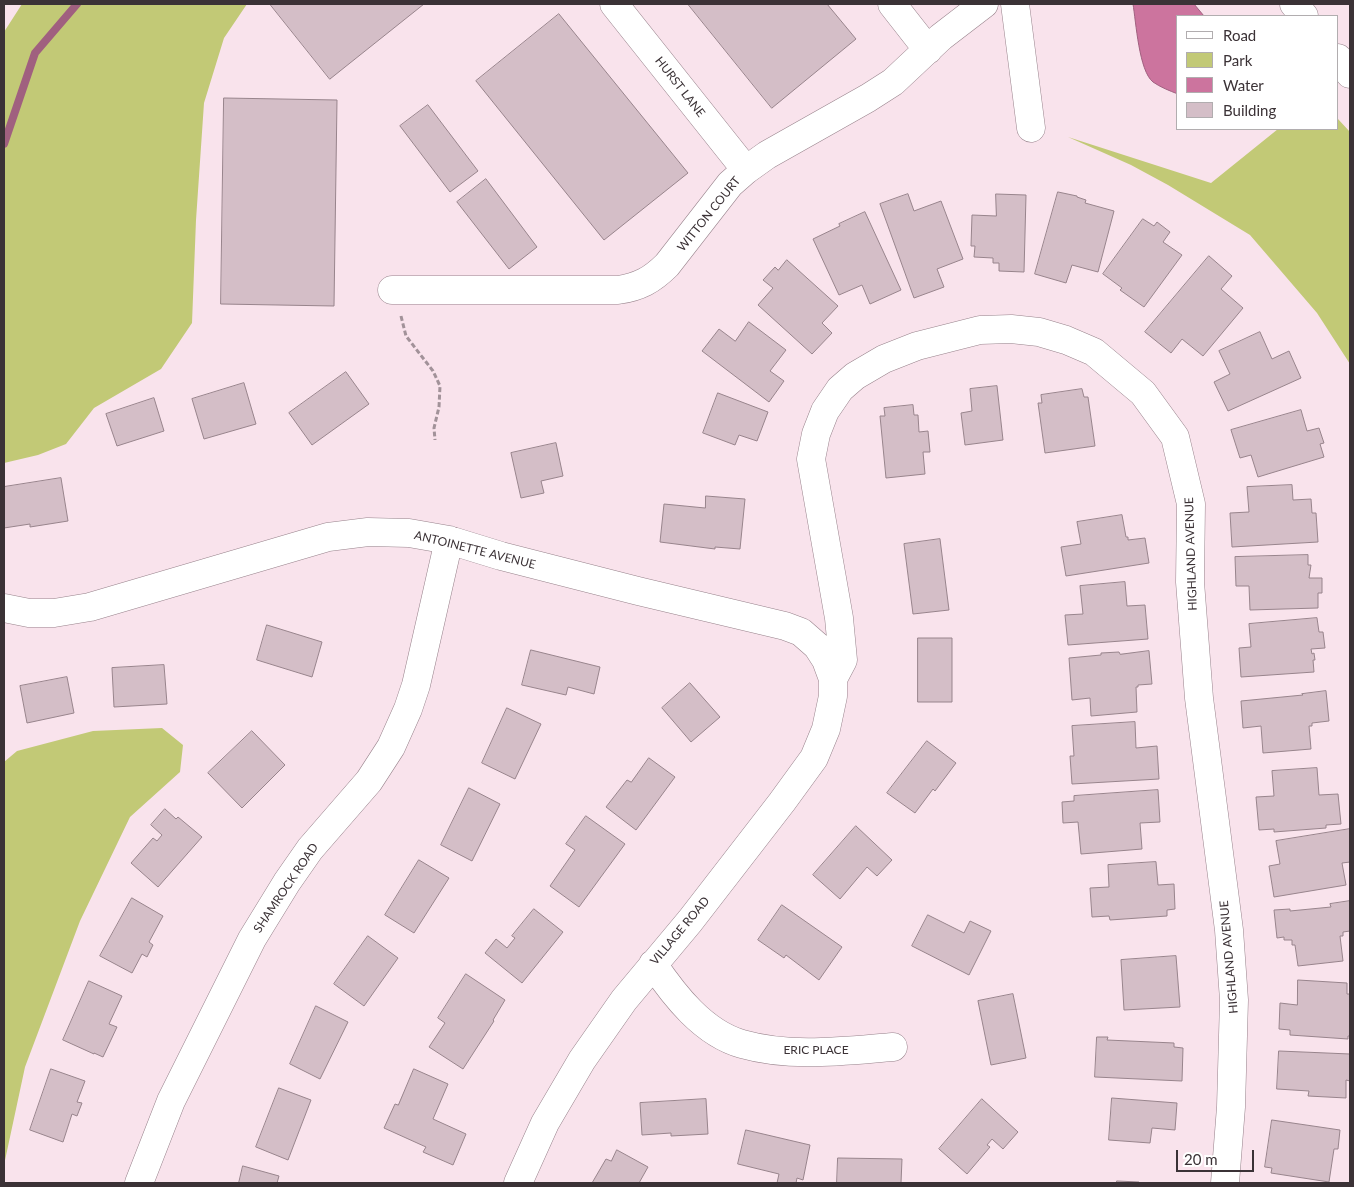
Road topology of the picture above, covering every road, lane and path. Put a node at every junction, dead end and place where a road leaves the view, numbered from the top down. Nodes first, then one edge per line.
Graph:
1 (614, 4) edge
2 (892, 4) edge
3 (984, 4) edge
4 (1015, 4) edge
5 (1294, 4) edge
6 (1303, 15) edge
7 (928, 50) junction
8 (1339, 59) edge
9 (1350, 74) edge
10 (1031, 128) dead end
11 (746, 170) junction
12 (392, 290) dead end
13 (401, 315) dead end
14 (435, 440) dead end
15 (448, 540) junction
16 (4, 608) edge
17 (833, 679) junction
18 (653, 964) junction
19 (893, 1047) dead end
20 (139, 1183) edge
21 (518, 1183) edge
22 (1224, 1183) edge

1 - 11 street, HURST LANE
2 - 7 street
3 - 7 street, WITTON COURT
4 - 10 street
5 - 6 street
7 - 11 street, WITTON COURT
8 - 9 street
11 - 12 street, WITTON COURT
13 - 14 path
15 - 16 street, ANTOINETTE AVENUE
15 - 17 street, ANTOINETTE AVENUE
15 - 20 street, SHAMROCK ROAD
17 - 18 street, VILLAGE ROAD
17 - 22 street, HIGHLAND AVENUE
18 - 19 street, ERIC PLACE
18 - 21 street, VILLAGE ROAD

